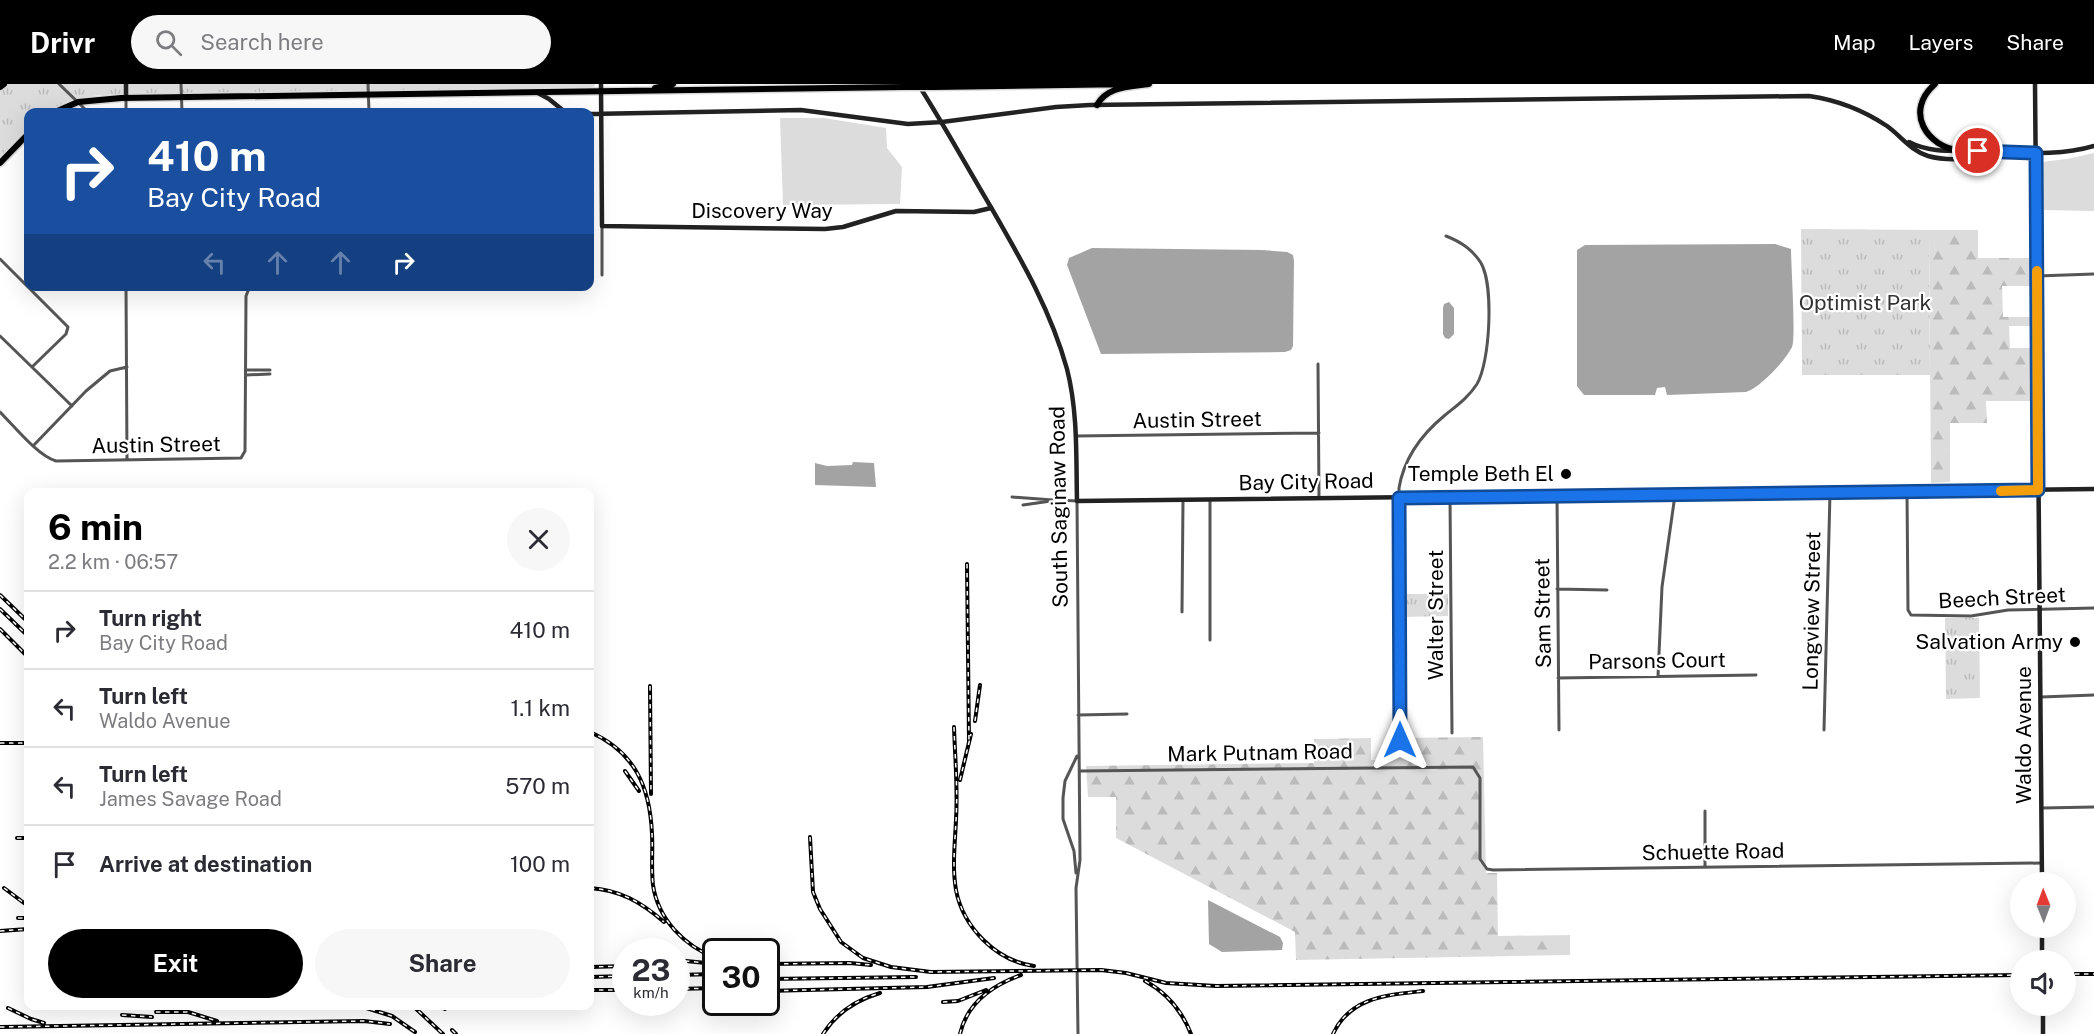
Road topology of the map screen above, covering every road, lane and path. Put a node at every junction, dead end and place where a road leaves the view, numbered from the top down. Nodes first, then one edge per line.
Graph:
1 (4, 84) edge
2 (59, 84) edge
3 (126, 84) edge
4 (181, 84) edge
5 (368, 84) edge
6 (673, 84) edge
7 (918, 84) edge
8 (1133, 84) edge
9 (1149, 84) edge
10 (1935, 84) edge
11 (2036, 84) edge
12 (0, 87) edge
13 (601, 88) edge
14 (533, 91) junction
15 (646, 91) junction
16 (368, 94) junction
17 (182, 97) junction
18 (126, 98) junction
19 (78, 102) junction
20 (1097, 105) junction
21 (64, 108) edge
22 (84, 108) edge
23 (126, 108) edge
24 (182, 108) edge
25 (369, 108) edge
26 (560, 108) edge
27 (594, 114) edge
28 (602, 114) junction
29 (942, 122) junction
30 (1899, 136) junction
31 (24, 138) edge
32 (2094, 146) edge
33 (1961, 151) junction
34 (2007, 153) junction
35 (2036, 153) junction
36 (0, 163) edge
37 (991, 208) junction
38 (602, 226) junction
39 (1446, 236) dead end
40 (0, 259) edge
41 (2094, 274) edge
42 (602, 275) dead end
43 (2037, 276) junction
44 (24, 283) edge
45 (32, 291) edge
46 (126, 291) edge
47 (248, 291) edge
48 (0, 336) edge
49 (1318, 364) dead end
50 (32, 367) junction
51 (127, 367) junction
52 (246, 370) junction
53 (270, 370) dead end
54 (246, 375) junction
55 (270, 375) dead end
56 (72, 406) junction
57 (0, 412) edge
58 (1318, 433) junction
59 (1076, 436) junction
60 (33, 446) junction
61 (127, 460) junction
62 (2094, 489) edge
63 (2038, 490) junction
64 (1907, 492) junction
65 (1830, 493) junction
66 (1675, 495) junction
67 (1557, 496) junction
68 (1012, 497) dead end
69 (1450, 497) junction
70 (1319, 498) junction
71 (1399, 498) junction
72 (1058, 500) junction
73 (1183, 500) junction
74 (1210, 500) junction
75 (1077, 501) junction
76 (1023, 505) dead end
77 (1557, 589) junction
78 (1607, 590) dead end
79 (2094, 608) edge
80 (2039, 609) junction
81 (1182, 612) dead end
82 (1210, 639) dead end
83 (1756, 675) dead end
84 (1658, 676) junction
85 (1558, 678) junction
86 (2094, 695) edge
87 (2041, 697) junction
88 (1127, 714) dead end
89 (1078, 716) junction
90 (1559, 730) dead end
91 (1824, 730) dead end
92 (1452, 733) dead end
93 (1403, 748) dead end
94 (1078, 752) junction
95 (1476, 770) joint
96 (1080, 771) junction
97 (2094, 807) edge
98 (2041, 808) junction
99 (1705, 811) dead end
100 (2042, 863) junction
101 (1705, 867) junction
102 (2042, 872) edge
103 (1077, 878) junction
104 (2043, 1016) edge
105 (1078, 1034) edge
106 (2043, 1034) edge

1 - 12 highway
2 - 19 street
3 - 18 street
4 - 17 street
5 - 16 street
6 - 15 highway
7 - 29 street, South Saginaw Road
8 - 15 highway, bridge
9 - 20 highway
10 - 33 highway
11 - 35 street, Waldo Avenue
13 - 14 highway
13 - 15 highway
13 - 28 street
14 - 16 highway
14 - 26 street
16 - 17 highway
16 - 25 street
17 - 18 highway
17 - 24 street
18 - 19 highway
18 - 23 street
19 - 21 highway
19 - 22 street
20 - 29 street
20 - 30 street
27 - 28 street
28 - 29 street
28 - 38 street
29 - 37 street, South Saginaw Road
30 - 33 street
30 - 34 street
31 - 36 highway
32 - 35 street
33 - 34 street
34 - 35 street
35 - 43 street, Waldo Avenue
37 - 38 street, Discovery Way
37 - 59 street, South Saginaw Road
38 - 42 street
39 - 71 street
40 - 44 street
41 - 43 street
43 - 63 street, Waldo Avenue
45 - 50 street
46 - 51 street
47 - 52 street
48 - 50 street
49 - 58 street
50 - 56 street
51 - 56 street
51 - 61 street
52 - 53 street
52 - 54 street
54 - 55 street
54 - 61 street, Austin Street
56 - 60 street
57 - 60 street, Austin Street
58 - 59 street, Austin Street
58 - 70 street
59 - 75 street, South Saginaw Road
60 - 61 street, Austin Street
62 - 63 street, Bay City Road
63 - 64 street, Bay City Road
63 - 80 street, Waldo Avenue
64 - 65 street, Bay City Road
64 - 80 street, Beech Street
65 - 66 street, Bay City Road
65 - 91 street, Longview Street
66 - 67 street, Bay City Road
66 - 84 street
67 - 69 street, Bay City Road
67 - 77 street, Sam Street
68 - 72 street
69 - 71 street, Bay City Road
69 - 92 street, Walter Street
70 - 71 street, Bay City Road
70 - 74 street, Bay City Road
71 - 93 street
72 - 75 street, Bay City Road
72 - 76 street, Bay City Road
73 - 74 street, Bay City Road
73 - 75 street, Bay City Road
73 - 81 street
74 - 82 street
75 - 89 street, South Saginaw Road
77 - 78 street
77 - 85 street, Sam Street
79 - 80 street, Beech Street
80 - 87 street, Waldo Avenue
83 - 84 street, Parsons Court
84 - 85 street, Parsons Court
85 - 90 street, Sam Street
86 - 87 street
87 - 98 street, Waldo Avenue
88 - 89 street
89 - 94 street, South Saginaw Road
94 - 96 street, South Saginaw Road
94 - 103 street, South Saginaw Road
95 - 96 street, Mark Putnam Road
95 - 101 street, Schuette Road
96 - 103 street, South Saginaw Road
97 - 98 street
98 - 100 street, Waldo Avenue
99 - 101 street
100 - 101 street, Schuette Road
100 - 102 street, Waldo Avenue
103 - 105 street, South Saginaw Road
104 - 106 street

